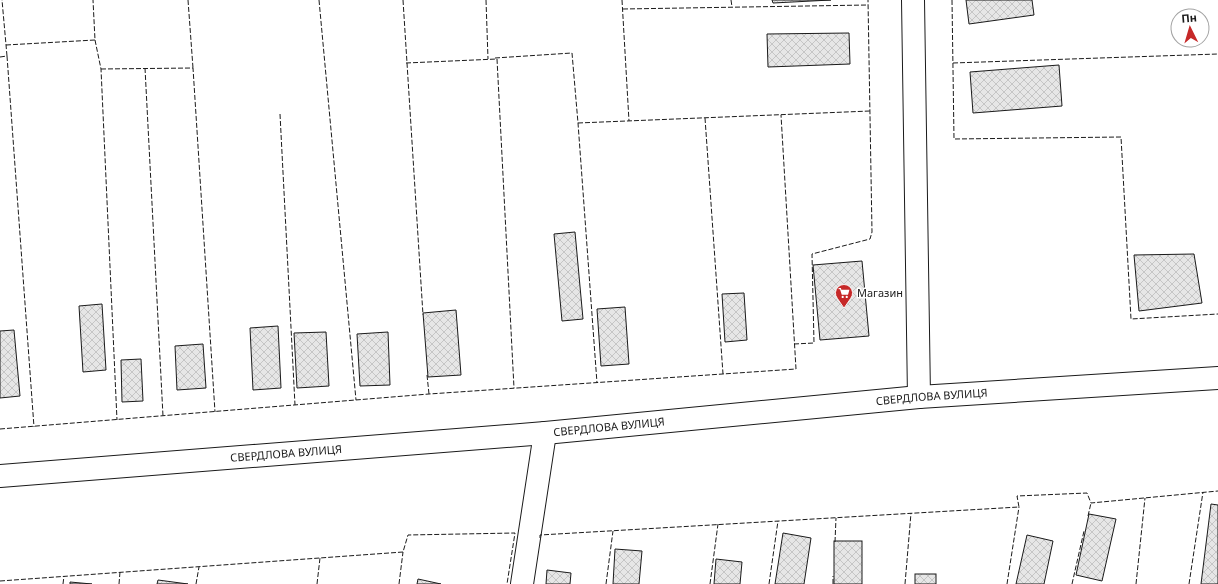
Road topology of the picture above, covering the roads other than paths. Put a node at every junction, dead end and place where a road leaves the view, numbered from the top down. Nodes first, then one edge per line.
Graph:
1 (913, 0) edge
2 (1218, 378) edge
3 (919, 397) junction
4 (545, 433) junction
5 (0, 476) edge
6 (522, 584) edge

1 - 3 street
2 - 3 street, СВЕРДЛОВА ВУЛИЦЯ
3 - 4 street, СВЕРДЛОВА ВУЛИЦЯ
4 - 5 street, СВЕРДЛОВА ВУЛИЦЯ
4 - 6 street

